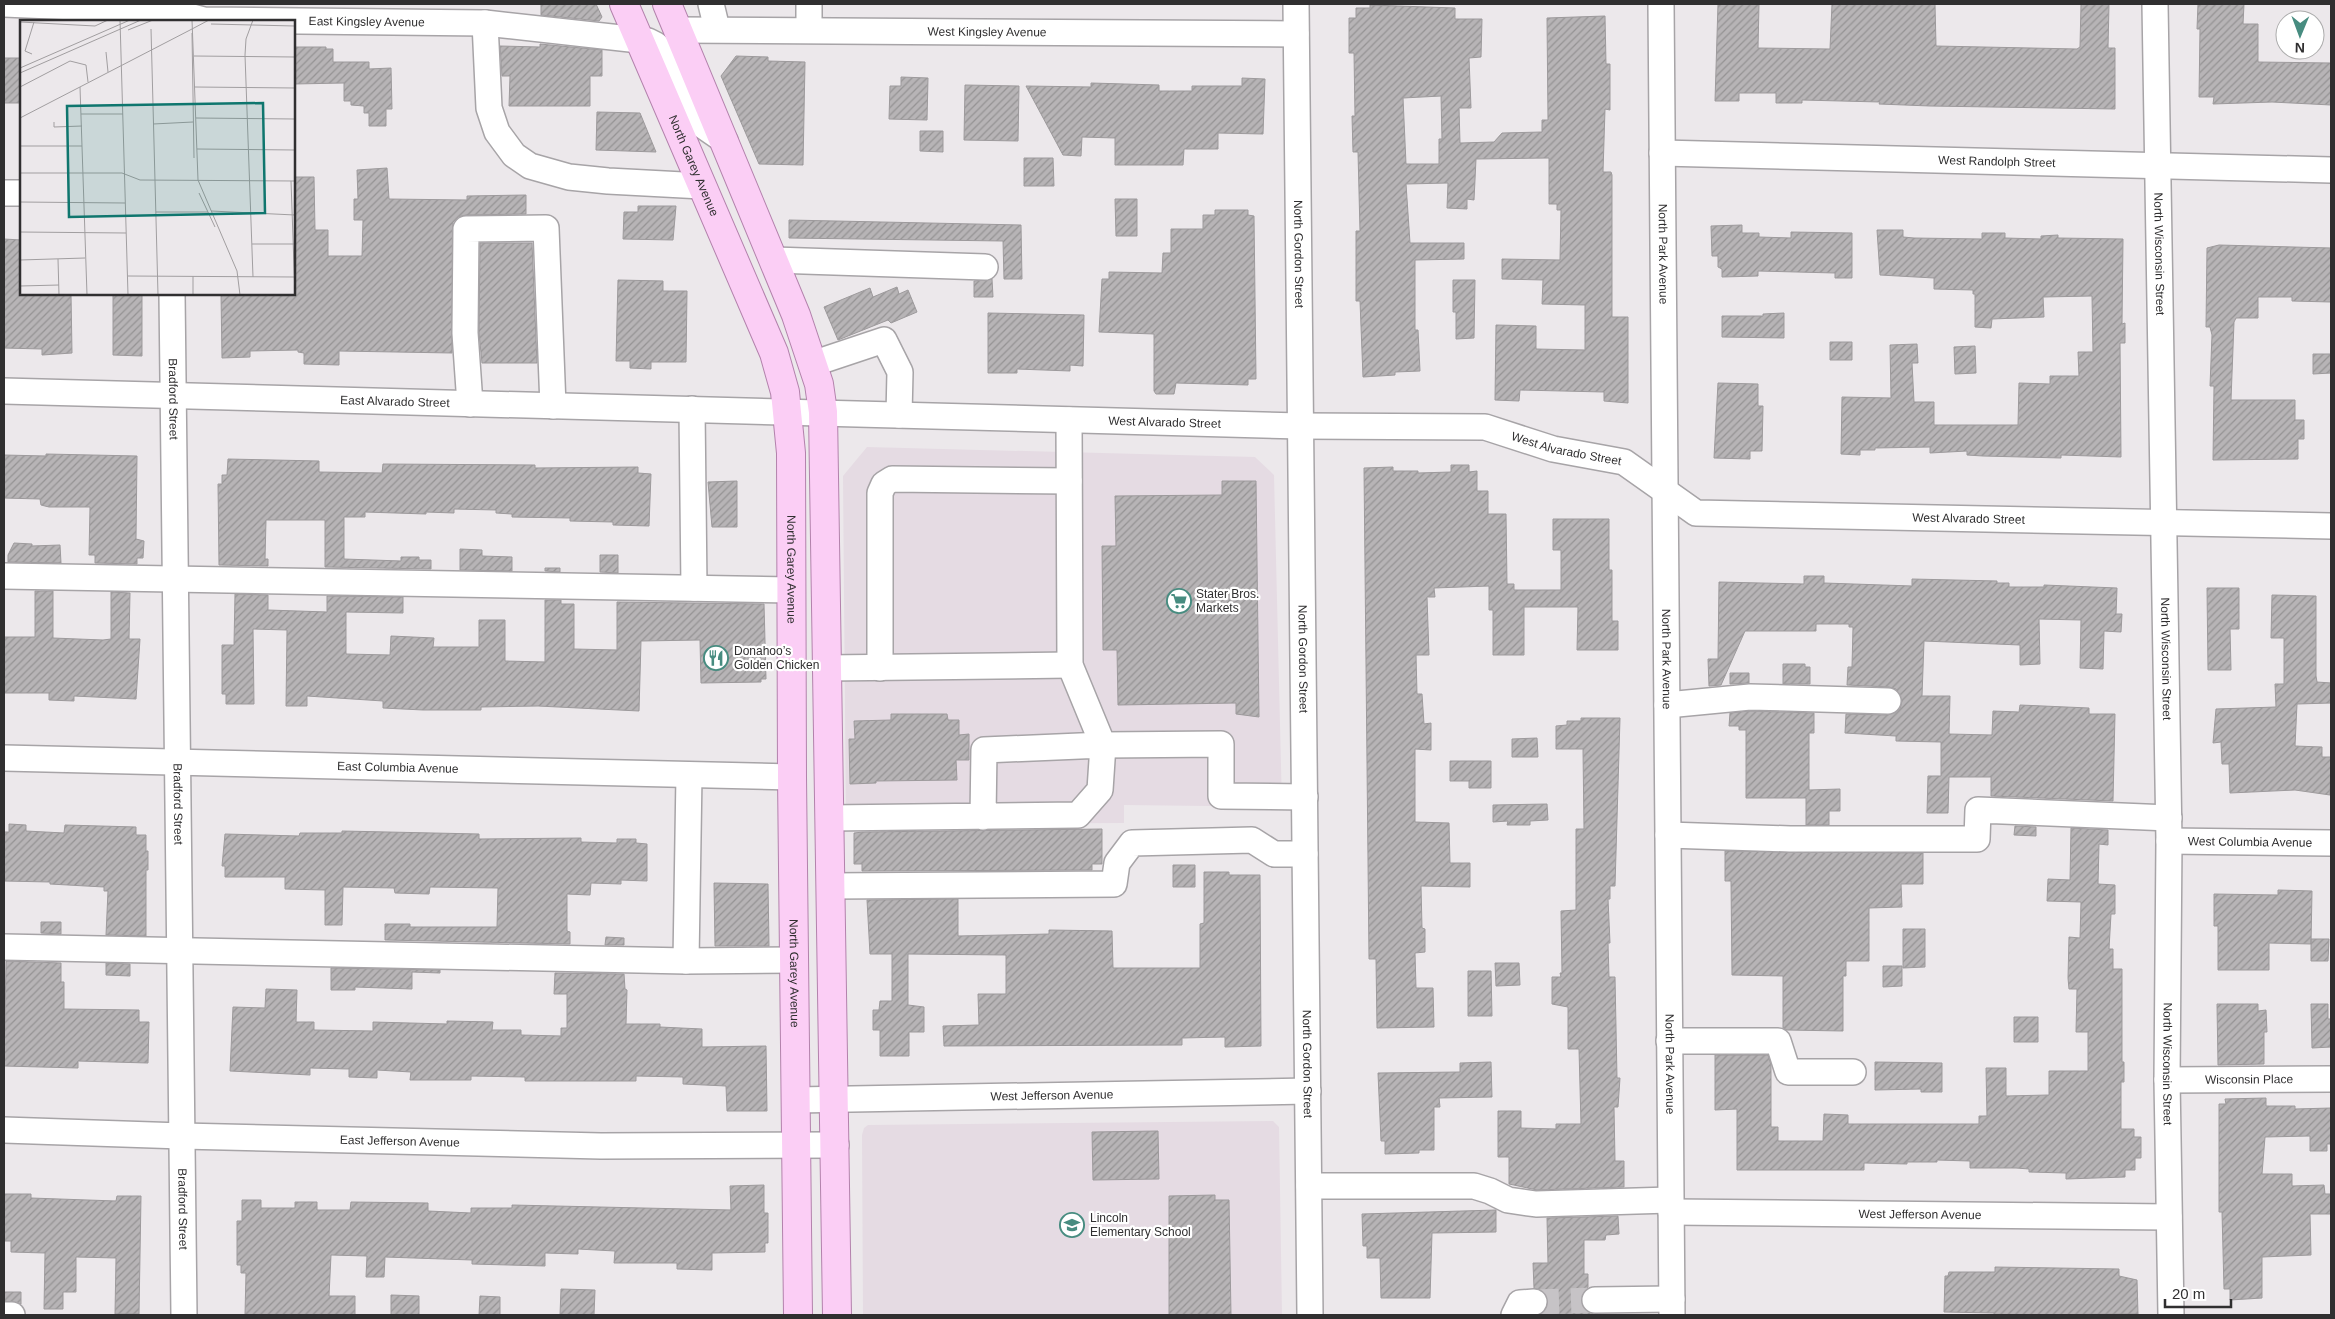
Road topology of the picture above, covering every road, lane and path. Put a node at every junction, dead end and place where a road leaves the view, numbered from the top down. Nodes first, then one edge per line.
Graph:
1 (4, 4) edge
2 (624, 4) edge
3 (667, 4) edge
4 (711, 4) edge
5 (809, 4) edge
6 (1296, 4) edge
7 (1660, 4) edge
8 (2155, 4) edge
9 (170, 12) edge
10 (204, 20) edge
11 (295, 21) edge
12 (485, 23) junction
13 (717, 29) junction
14 (678, 30) junction
15 (809, 30) junction
16 (1296, 34) junction
17 (639, 40) junction
18 (725, 141) junction
19 (1662, 153) junction
20 (2159, 168) junction
21 (2331, 170) edge
22 (702, 186) junction
23 (4, 193) edge
24 (20, 194) edge
25 (774, 260) junction
26 (985, 267) dead end
27 (172, 295) edge
28 (812, 364) junction
29 (4, 391) edge
30 (174, 396) junction
31 (470, 404) junction
32 (553, 406) junction
33 (692, 410) junction
34 (788, 411) junction
35 (823, 412) junction
36 (898, 415) junction
37 (1069, 420) junction
38 (1302, 426) junction
39 (1069, 481) junction
40 (1665, 491) junction
41 (2163, 524) junction
42 (2331, 526) edge
43 (4, 576) edge
44 (176, 580) junction
45 (694, 588) junction
46 (790, 590) junction
47 (1070, 665) junction
48 (827, 668) junction
49 (880, 668) junction
50 (1888, 701) dead end
51 (1667, 705) junction
52 (1103, 746) junction
53 (4, 758) edge
54 (178, 762) junction
55 (689, 775) junction
56 (792, 777) junction
57 (1305, 798) junction
58 (983, 817) junction
59 (829, 818) junction
60 (2169, 829) junction
61 (1668, 835) junction
62 (2331, 843) edge
63 (1305, 854) junction
64 (830, 886) junction
65 (4, 947) edge
66 (180, 952) junction
67 (794, 960) junction
68 (686, 961) junction
69 (1669, 1042) junction
70 (1853, 1072) dead end
71 (2331, 1079) edge
72 (2167, 1080) junction
73 (1308, 1090) junction
74 (796, 1100) junction
75 (835, 1100) junction
76 (4, 1130) edge
77 (182, 1136) junction
78 (796, 1145) junction
79 (836, 1145) junction
80 (1309, 1186) junction
81 (1670, 1206) junction
82 (2168, 1217) junction
83 (1595, 1300) tunnel mouth
84 (1534, 1302) tunnel mouth
85 (1672, 1307) edge
86 (4, 1315) edge
87 (12, 1315) edge
88 (184, 1315) edge
89 (798, 1315) edge
90 (837, 1315) edge
91 (1310, 1315) edge
92 (1514, 1315) edge
93 (2171, 1315) edge

1 - 9 street, East Kingsley Avenue
2 - 17 main road, North Garey Avenue
3 - 14 main road
4 - 13 street
5 - 15 street
6 - 16 street, North Gordon Street
7 - 19 street, North Park Avenue
8 - 20 street, North Wisconsin Street
9 - 10 street, East Kingsley Avenue
11 - 12 street, East Kingsley Avenue
12 - 17 street, East Kingsley Avenue
12 - 22 street
13 - 14 street, West Kingsley Avenue
13 - 15 street, West Kingsley Avenue
14 - 18 main road
15 - 16 street, West Kingsley Avenue
16 - 38 street, North Gordon Street
17 - 18 street, East Kingsley Avenue
17 - 22 main road, North Garey Avenue
18 - 25 main road
19 - 20 street, West Randolph Street
19 - 40 street, North Park Avenue
20 - 21 street, West Randolph Street
20 - 41 street, North Wisconsin Street
22 - 34 main road, North Garey Avenue
23 - 24 street
25 - 26 street
25 - 28 main road
27 - 30 street, Bradford Street
28 - 35 main road
28 - 36 street
29 - 30 street, East Alvarado Street
30 - 31 street, East Alvarado Street
30 - 44 street, Bradford Street
31 - 32 street, East Alvarado Street
31 - 32 street
32 - 33 street, East Alvarado Street
33 - 34 street, East Alvarado Street
33 - 45 street
34 - 35 street, West Alvarado Street
34 - 46 main road, North Garey Avenue
35 - 36 street, West Alvarado Street
35 - 48 main road
36 - 37 street, West Alvarado Street
37 - 38 street, West Alvarado Street
37 - 39 street
38 - 40 street, West Alvarado Street
38 - 57 street, North Gordon Street
39 - 47 street
39 - 49 street
40 - 41 street, West Alvarado Street
40 - 51 street, North Park Avenue
41 - 42 street, West Alvarado Street
41 - 60 street, North Wisconsin Street
43 - 44 street
44 - 45 street
44 - 54 street, Bradford Street
45 - 46 street
46 - 56 main road, North Garey Avenue
47 - 49 street
47 - 52 street
48 - 49 street
48 - 59 main road
50 - 51 street
51 - 61 street, North Park Avenue
52 - 57 street
52 - 58 street
52 - 58 street
53 - 54 street, East Columbia Avenue
54 - 55 street, East Columbia Avenue
54 - 66 street, Bradford Street
55 - 56 street, East Columbia Avenue
55 - 68 street
56 - 67 main road, North Garey Avenue
57 - 63 street, North Gordon Street
58 - 59 street
59 - 64 main road
60 - 61 street, West Columbia Avenue
60 - 62 street, West Columbia Avenue
60 - 72 street, North Wisconsin Street
61 - 69 street, North Park Avenue
63 - 64 street
63 - 73 street, North Gordon Street
64 - 75 main road
65 - 66 street
66 - 68 street
66 - 77 street, Bradford Street
67 - 68 street
67 - 74 main road, North Garey Avenue
69 - 70 street
69 - 81 street, North Park Avenue
71 - 72 street, Wisconsin Place
72 - 82 street, North Wisconsin Street
73 - 75 street, West Jefferson Avenue
73 - 80 street, North Gordon Street
74 - 75 street, West Jefferson Avenue
74 - 78 main road, North Garey Avenue
75 - 79 main road
76 - 77 street, East Jefferson Avenue
77 - 78 street, East Jefferson Avenue
77 - 88 street, Bradford Street
78 - 79 street, East Jefferson Avenue
78 - 89 main road, North Garey Avenue
79 - 90 main road
80 - 81 street, West Jefferson Avenue
80 - 91 street, North Gordon Street
81 - 82 street, West Jefferson Avenue
81 - 85 street, North Park Avenue
82 - 93 street, North Wisconsin Street
83 - 85 street
84 - 92 street
86 - 87 street

